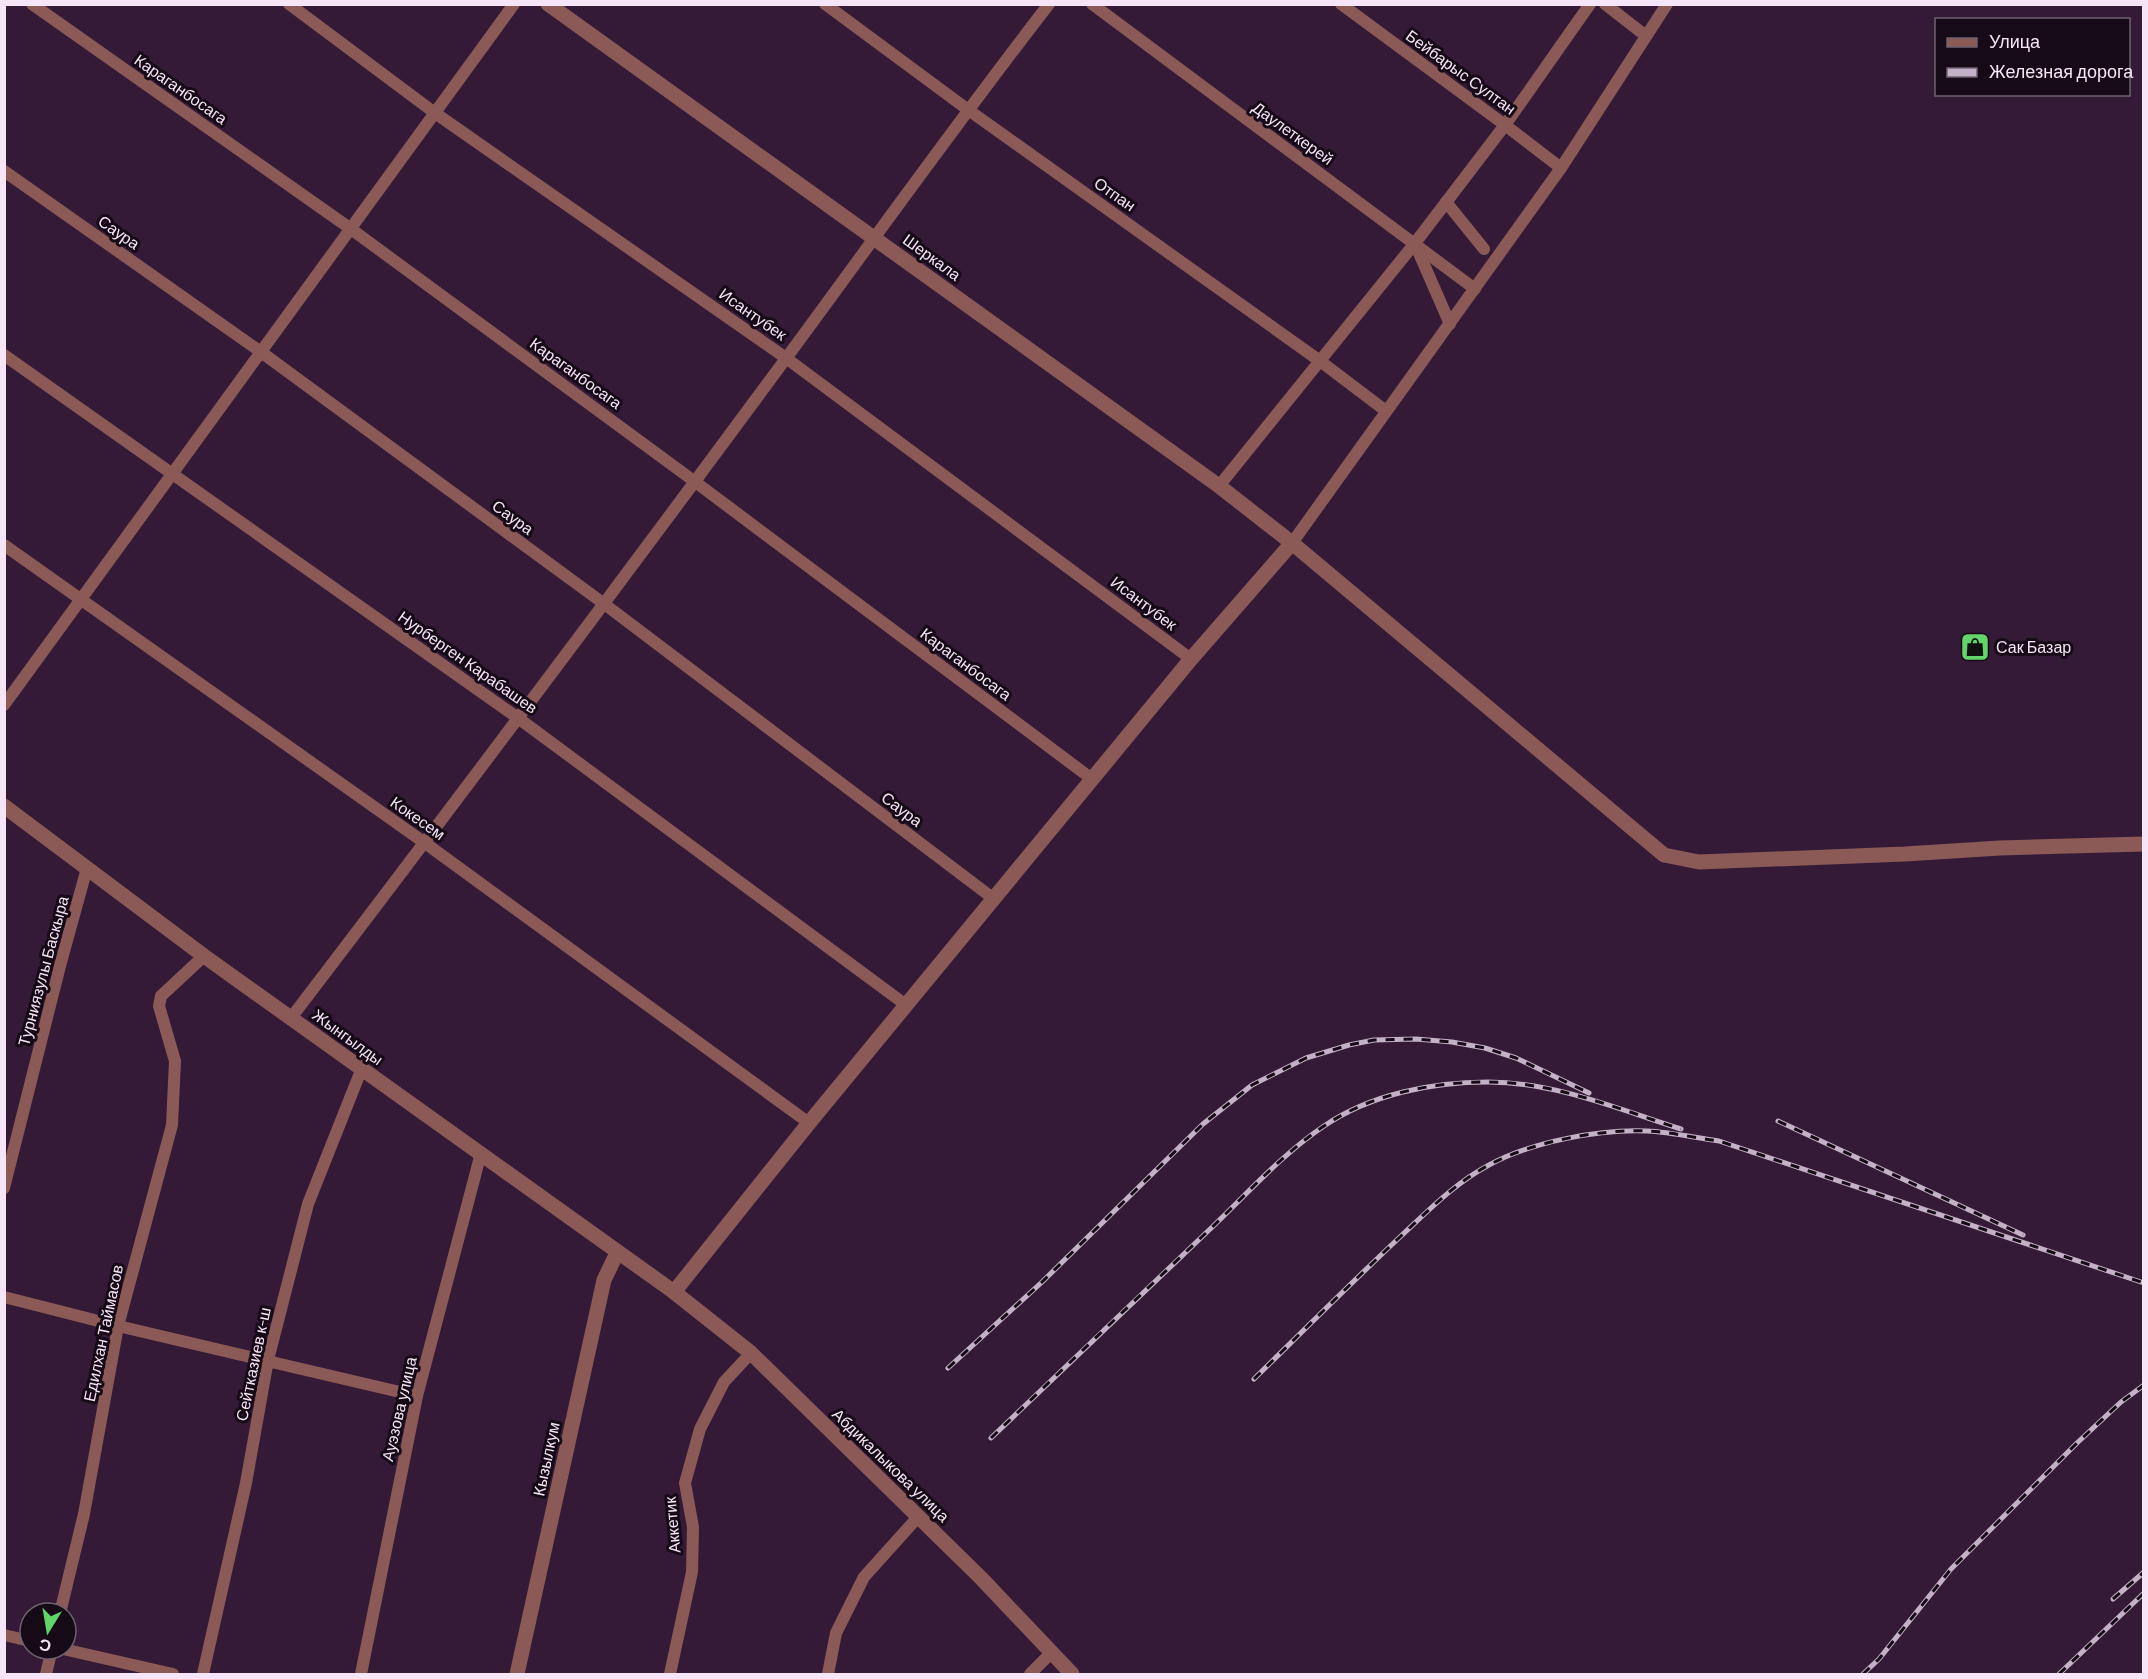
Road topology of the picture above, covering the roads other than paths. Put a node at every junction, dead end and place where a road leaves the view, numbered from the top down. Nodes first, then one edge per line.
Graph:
1 (32, 4) edge
2 (289, 4) edge
3 (514, 4) edge
4 (548, 4) edge
5 (825, 4) edge
6 (1049, 4) edge
7 (1092, 4) edge
8 (1341, 4) edge
9 (1590, 4) edge
10 (1605, 4) edge
11 (1667, 4) edge
12 (1646, 36) junction
13 (967, 109) junction
14 (435, 113) junction
15 (1505, 124) junction
16 (1561, 168) junction
17 (4, 171) edge
18 (1446, 202) junction
19 (351, 229) junction
20 (874, 238) junction
21 (1415, 243) junction
22 (1484, 249) dead end
23 (1475, 289) junction
24 (1449, 324) junction
25 (261, 352) junction
26 (4, 355) edge
27 (786, 358) junction
28 (1320, 361) junction
29 (1386, 411) junction
30 (172, 474) junction
31 (694, 481) junction
32 (1219, 486) junction
33 (1292, 543) junction
34 (4, 545) edge
35 (81, 600) junction
36 (603, 603) junction
37 (1191, 659) junction
38 (4, 705) edge
39 (518, 718) junction
40 (1092, 779) junction
41 (4, 806) edge
42 (425, 843) junction
43 (2144, 844) edge
44 (87, 868) junction
45 (994, 899) junction
46 (204, 956) junction
47 (906, 1005) junction
48 (291, 1018) junction
49 (362, 1068) junction
50 (809, 1124) junction
51 (481, 1153) junction
52 (4, 1188) edge
53 (617, 1253) junction
54 (674, 1292) junction
55 (4, 1297) edge
56 (118, 1326) junction
57 (751, 1353) junction
58 (268, 1360) junction
59 (417, 1396) junction
60 (918, 1517) junction
61 (63, 1601) edge
62 (78, 1652) edge
63 (1051, 1653) junction
64 (172, 1674) edge
65 (203, 1674) edge
66 (361, 1674) edge
67 (517, 1674) edge
68 (670, 1674) edge
69 (828, 1674) edge
70 (1030, 1674) edge
71 (1072, 1674) edge

1 - 19 street, Караганбосага
2 - 14 street, Исантубек
3 - 14 street
4 - 20 street, Шеркала
5 - 13 street, Отпан
6 - 13 street
7 - 21 street, Даулеткерей
8 - 15 street, Бейбарыс Султан
9 - 15 street
10 - 12 street
11 - 12 street
12 - 16 street
13 - 20 street
13 - 28 street, Отпан
14 - 19 street
14 - 27 street, Исантубек
15 - 16 street, Бейбарыс Султан
15 - 18 street
16 - 23 street
17 - 25 street, Саура
18 - 21 street
18 - 22 street
19 - 25 street
19 - 31 street, Караганбосага
20 - 27 street
20 - 32 street, Шеркала
21 - 23 street, Даулеткерей
21 - 24 street
21 - 28 street
23 - 24 street
24 - 29 street
25 - 30 street
25 - 36 street, Саура
26 - 30 street, Нурберген Карабашев
27 - 31 street
27 - 37 street, Исантубек
28 - 29 street, Отпан
28 - 32 street
29 - 33 street
30 - 35 street
30 - 39 street, Нурберген Карабашев
31 - 36 street
31 - 40 street, Караганбосага
32 - 33 street, Шеркала
33 - 37 street
33 - 43 street, Шеркала
34 - 35 street, Кокесем
35 - 38 street
35 - 42 street, Кокесем
36 - 39 street
36 - 45 street, Саура
37 - 40 street
39 - 42 street
39 - 47 street, Нурберген Карабашев
40 - 45 street
41 - 44 street, Жынгылды
42 - 48 street
42 - 50 street, Кокесем
44 - 46 street, Жынгылды
44 - 52 street, Турниязулы Баскыра
45 - 47 street
46 - 48 street, Жынгылды
46 - 56 street, Едилхан Таймасов
47 - 50 street
48 - 49 street, Жынгылды
49 - 51 street, Жынгылды
49 - 58 street, Сейтказиев к-ш
50 - 54 street
51 - 53 street, Жынгылды
51 - 59 street, Ауэзова улица
53 - 54 street, Жынгылды
53 - 67 street, Кызылкум
54 - 57 street, Абдикалыкова улица
55 - 56 street
56 - 58 street
56 - 61 street, Едилхан Таймасов
57 - 60 street, Абдикалыкова улица
57 - 68 street, Аккетик
58 - 59 street
58 - 65 street, Сейтказиев к-ш
59 - 66 street, Ауэзова улица
60 - 63 street, Абдикалыкова улица
60 - 69 street
62 - 64 street
63 - 70 street
63 - 71 street, Абдикалыкова улица

